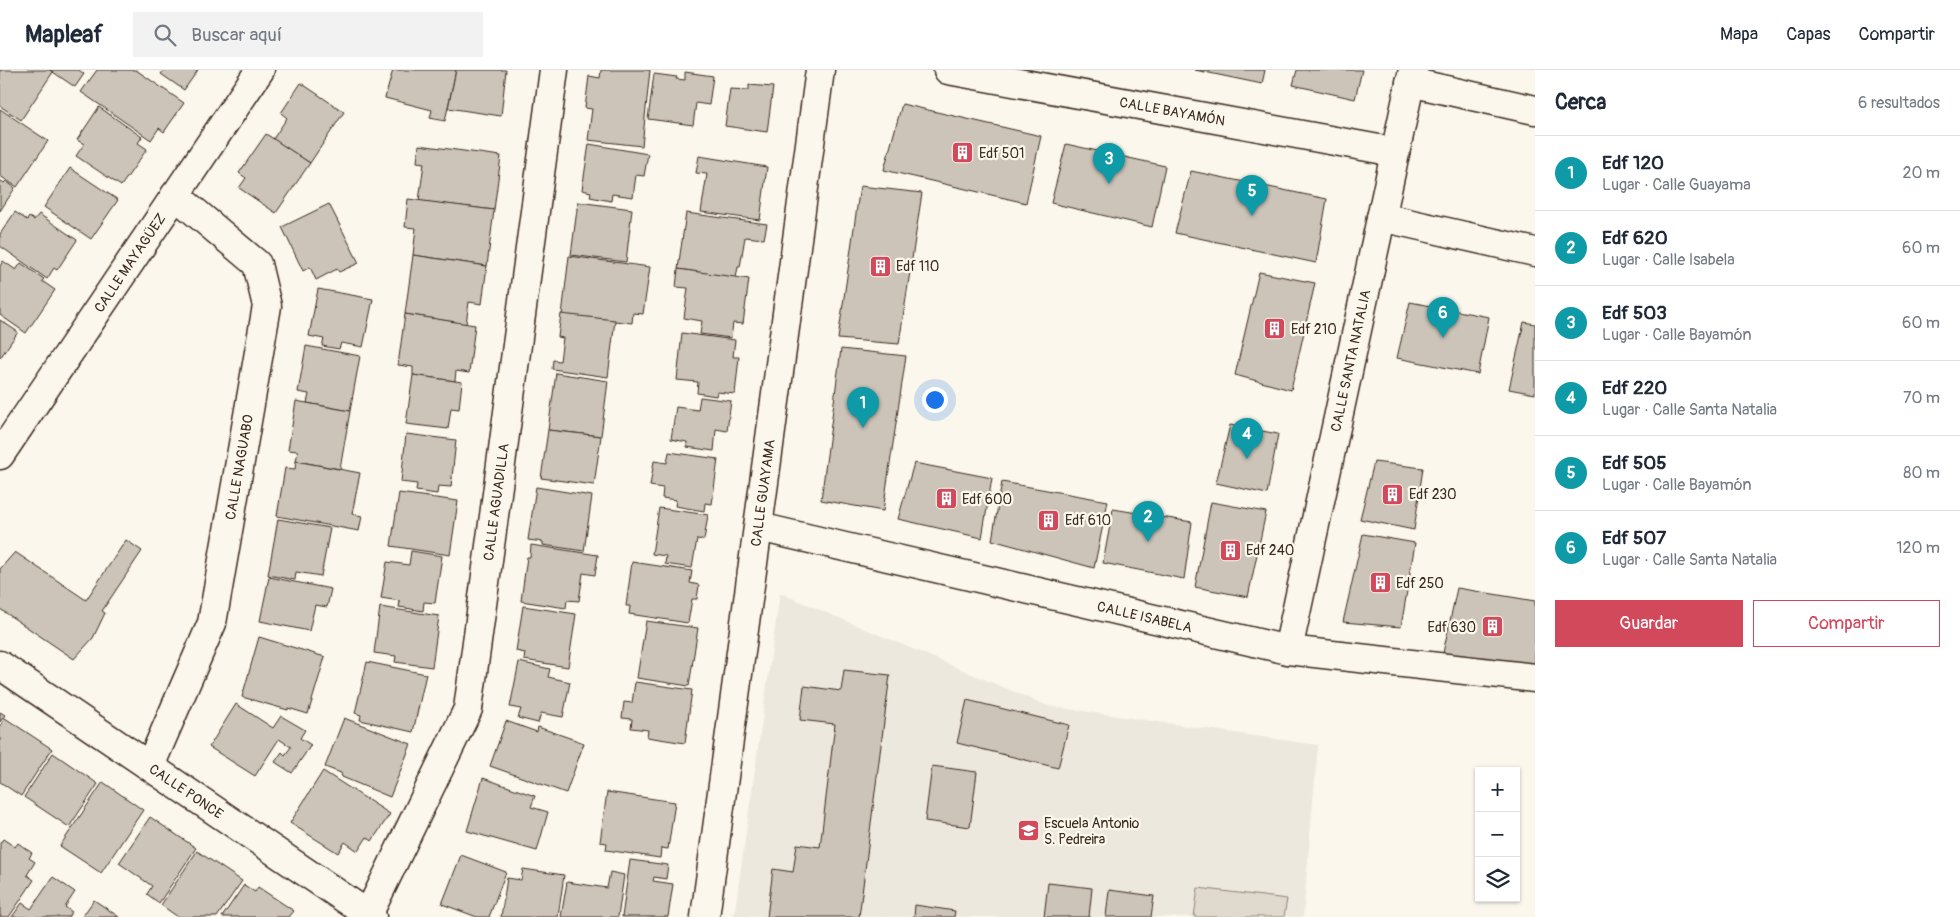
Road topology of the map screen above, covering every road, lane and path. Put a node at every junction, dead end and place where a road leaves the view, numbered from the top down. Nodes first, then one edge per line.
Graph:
1 (260, 70) edge
2 (554, 70) edge
3 (820, 70) edge
4 (948, 70) edge
5 (1411, 76) edge
6 (1535, 110) edge
7 (1395, 152) junction
8 (175, 194) junction
9 (1381, 217) junction
10 (1535, 252) edge
11 (0, 455) edge
12 (759, 527) junction
13 (1288, 650) junction
14 (0, 665) edge
15 (1535, 678) edge
16 (150, 766) junction
17 (370, 916) edge
18 (705, 917) edge

1 - 8 street, CALLE MAYAGÜEZ
2 - 17 street, CALLE AGUADILLA
3 - 12 street, CALLE GUAYAMA
4 - 7 street, CALLE BAYAMÓN
5 - 6 street
5 - 7 street, CALLE SANTA NATALIA
7 - 9 street, CALLE SANTA NATALIA
8 - 11 street, CALLE MAYAGÜEZ
8 - 16 street, CALLE NAGUABO
9 - 10 street
9 - 13 street, CALLE SANTA NATALIA
12 - 13 street, CALLE ISABELA
12 - 18 street, CALLE GUAYAMA
13 - 15 street, CALLE ISABELA
14 - 16 street, CALLE PONCE
16 - 17 street, CALLE PONCE

